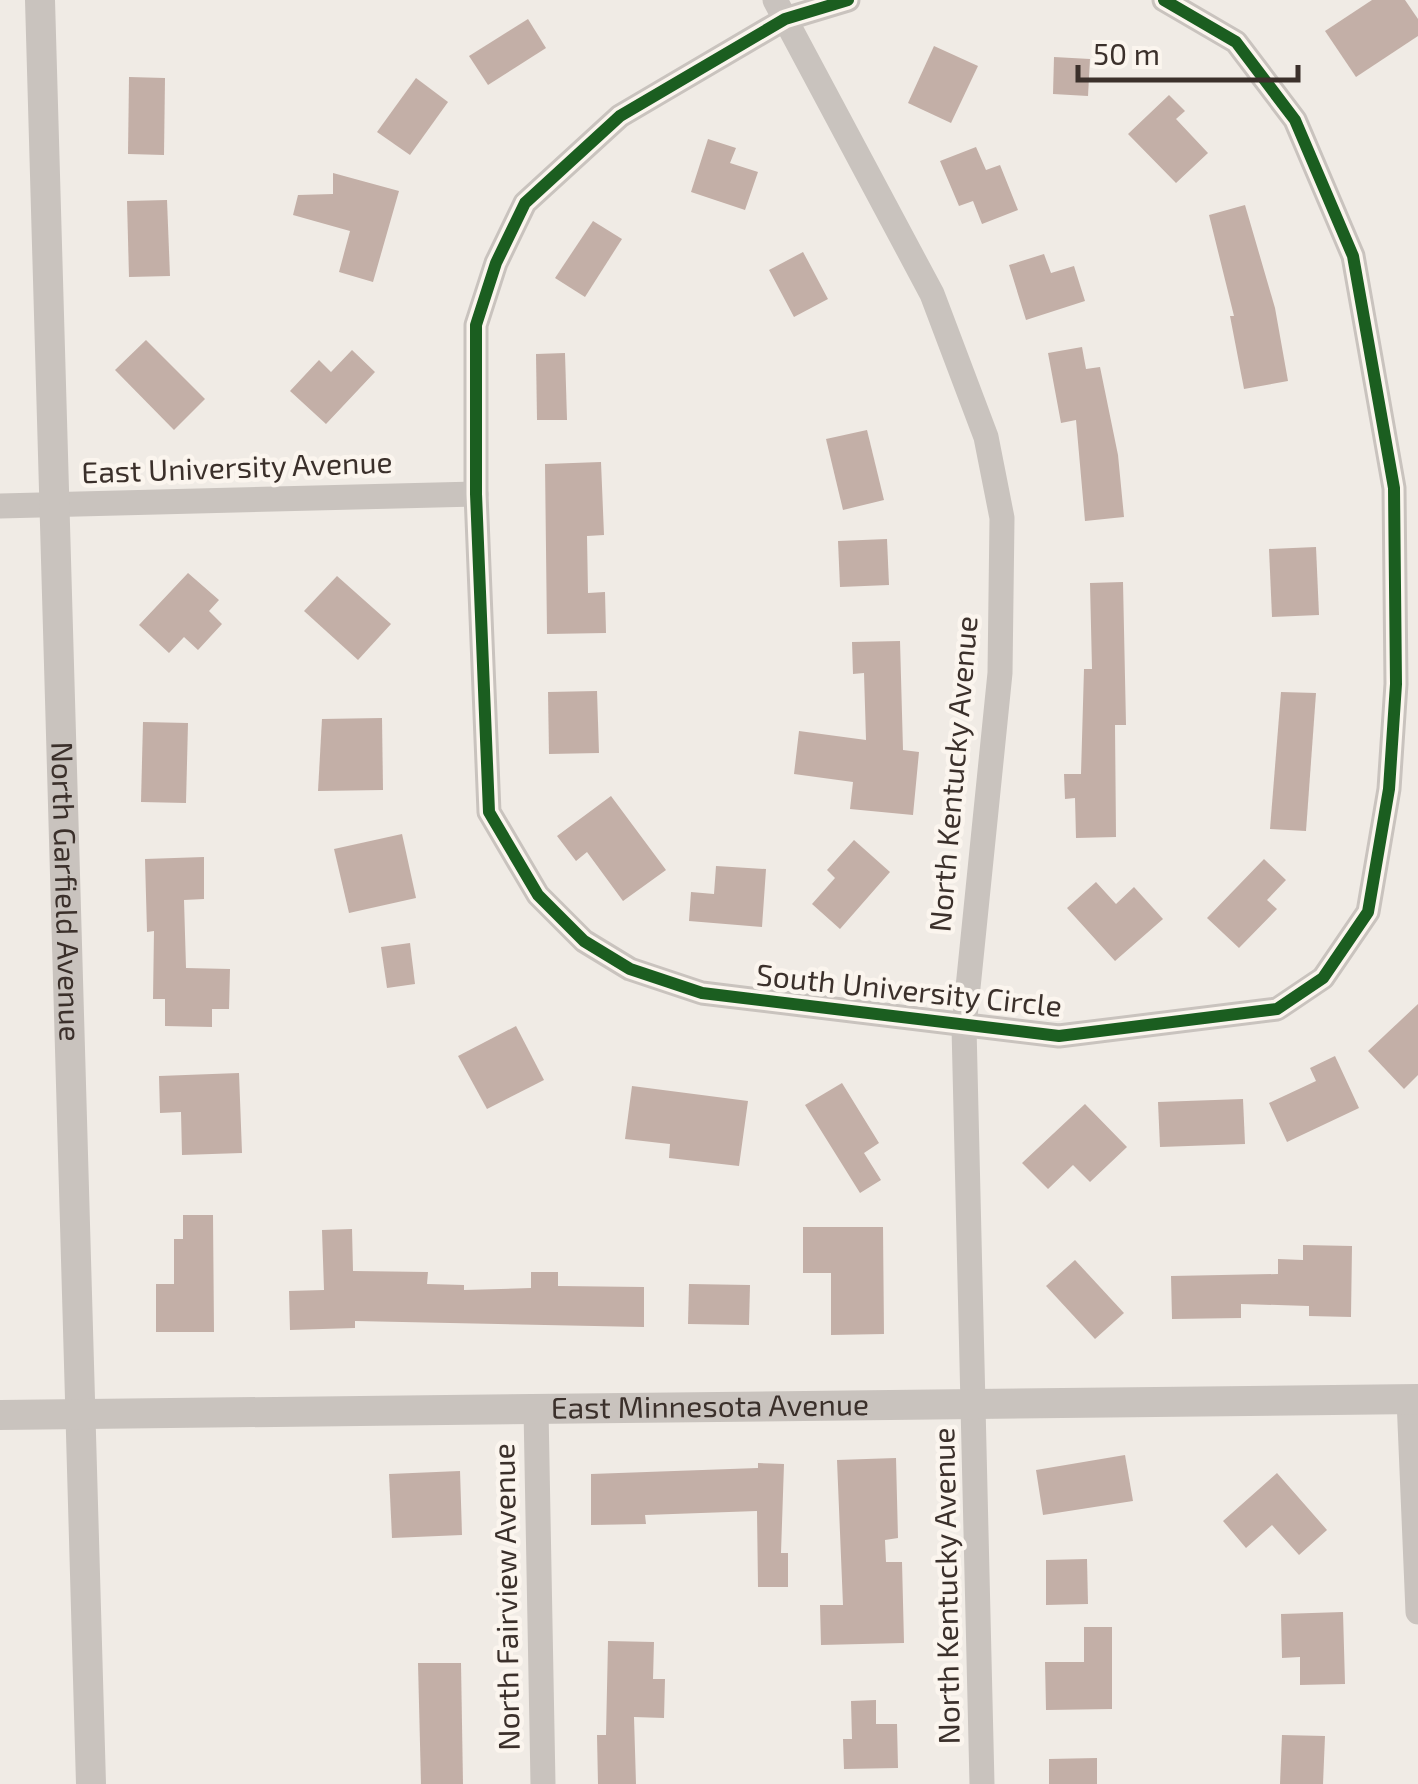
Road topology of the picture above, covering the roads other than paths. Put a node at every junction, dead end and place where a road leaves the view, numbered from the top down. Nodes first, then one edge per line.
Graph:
1 (40, 0) edge
2 (848, 0) edge
3 (1164, 0) edge
4 (780, 10) edge
5 (1406, 488) edge
6 (476, 494) junction
7 (0, 506) edge
8 (57, 506) junction
9 (964, 1027) junction
10 (1414, 1399) edge
11 (976, 1405) junction
12 (536, 1409) junction
13 (80, 1414) junction
14 (0, 1415) edge
15 (1418, 1612) edge
16 (91, 1784) edge
17 (543, 1784) edge
18 (982, 1784) edge

1 - 8 street, North Garfield Avenue
2 - 4 street, South University Circle
3 - 5 street, South University Circle
4 - 6 street, South University Circle
4 - 9 street, North Kentucky Avenue
5 - 9 street, South University Circle
6 - 8 street, East University Avenue
6 - 9 street, South University Circle
7 - 8 street, East University Avenue
8 - 13 street, North Garfield Avenue
9 - 11 street, North Kentucky Avenue
10 - 11 street, East Minnesota Avenue
10 - 15 street
11 - 12 street, East Minnesota Avenue
11 - 18 street, North Kentucky Avenue
12 - 13 street, East Minnesota Avenue
12 - 17 street, North Fairview Avenue
13 - 14 street, East Minnesota Avenue
13 - 16 street, North Garfield Avenue

